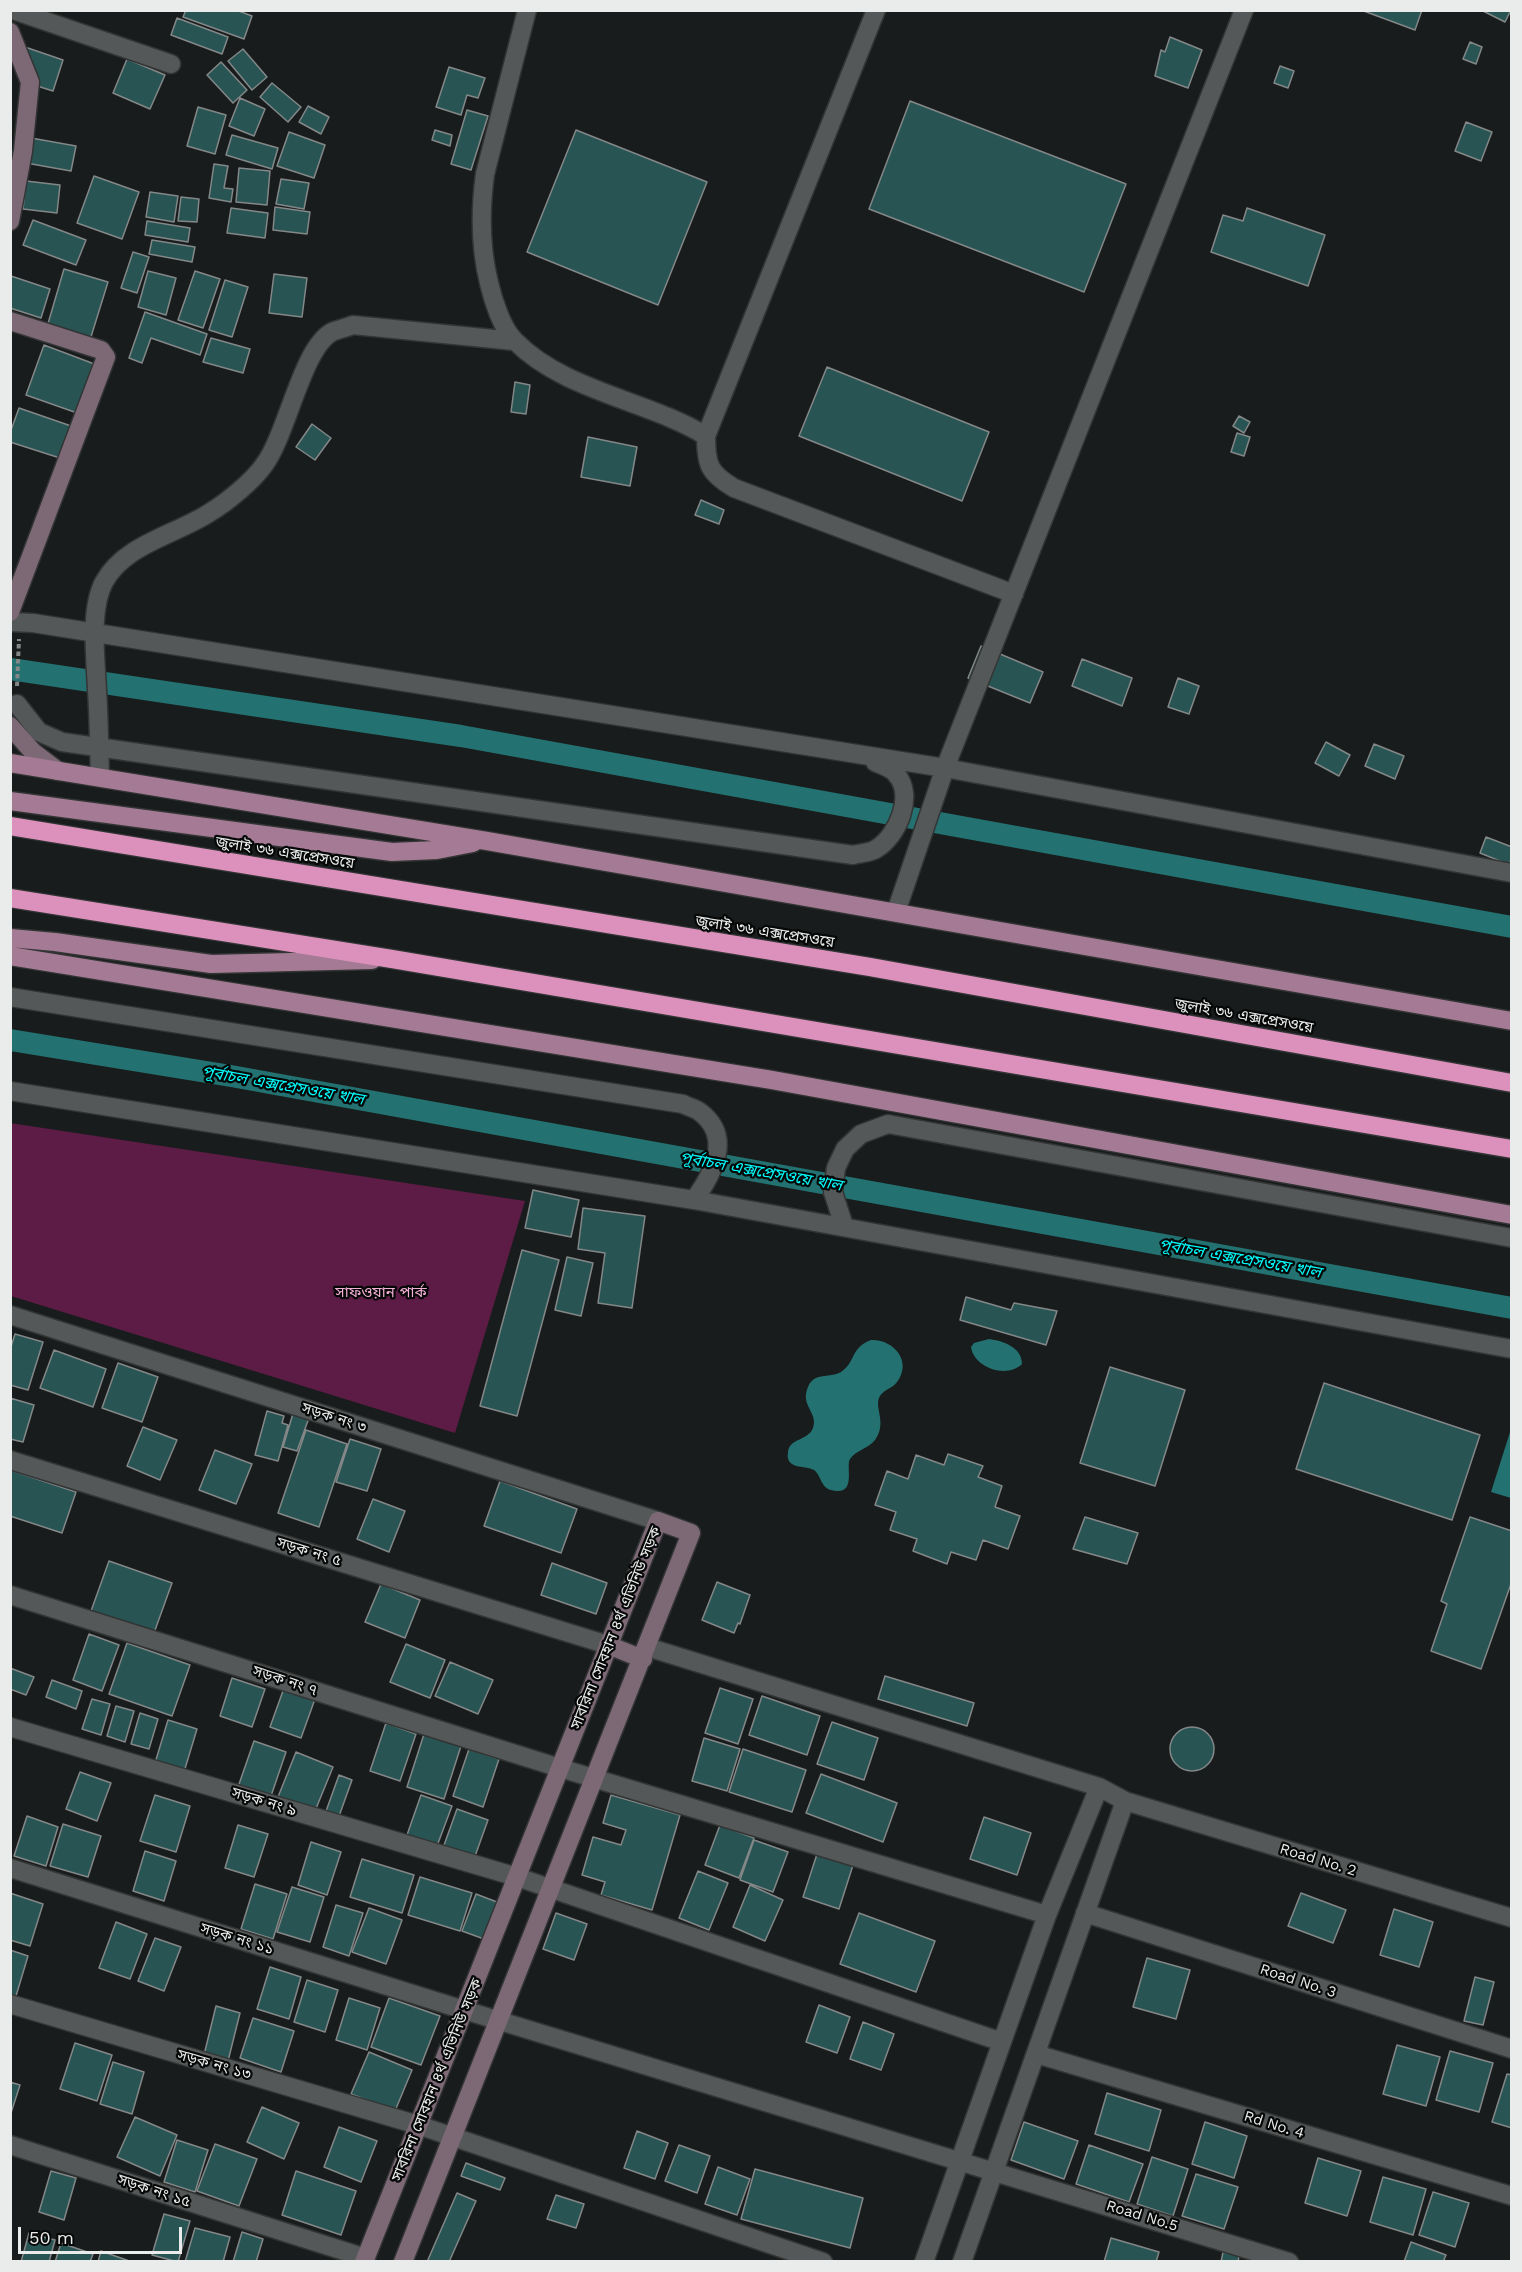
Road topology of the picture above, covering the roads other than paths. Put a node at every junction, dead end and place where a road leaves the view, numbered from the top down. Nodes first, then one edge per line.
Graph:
1 (13, 10) edge
2 (527, 10) edge
3 (876, 10) edge
4 (1244, 10) edge
5 (10, 32) edge
6 (171, 64) dead end
7 (12, 212) edge
8 (10, 321) edge
9 (513, 340) junction
10 (706, 436) junction
11 (1014, 594) junction
12 (10, 612) edge
13 (10, 622) edge
14 (17, 704) road end
15 (12, 729) edge
16 (865, 756) junction
17 (10, 763) edge
18 (945, 768) junction
19 (58, 771) junction
20 (100, 777) junction
21 (10, 801) edge
22 (10, 826) edge
23 (486, 841) junction
24 (1512, 873) edge
25 (10, 898) edge
26 (896, 912) junction
27 (10, 938) edge
28 (10, 956) edge
29 (392, 959) junction
30 (10, 997) edge
31 (1512, 1021) edge
32 (1512, 1083) edge
33 (10, 1091) edge
34 (1512, 1149) edge
35 (694, 1200) junction
36 (1512, 1215) edge
37 (844, 1226) junction
38 (1512, 1238) edge
39 (10, 1315) edge
40 (1512, 1348) edge
41 (10, 1460) edge
42 (658, 1521) junction
43 (10, 1595) edge
44 (608, 1645) junction
45 (645, 1653) junction
46 (10, 1727) edge
47 (560, 1768) junction
48 (594, 1778) junction
49 (1099, 1787) junction
50 (1125, 1801) junction
51 (10, 1868) edge
52 (517, 1877) junction
53 (550, 1889) junction
54 (1085, 1913) junction
55 (1047, 1915) junction
56 (1512, 1918) edge
57 (10, 2004) edge
58 (464, 2010) junction
59 (498, 2020) junction
60 (1002, 2042) junction
61 (1512, 2049) edge
62 (1036, 2054) junction
63 (418, 2125) junction
64 (452, 2136) junction
65 (10, 2145) edge
66 (960, 2161) junction
67 (994, 2171) junction
68 (1512, 2196) edge
69 (365, 2260) edge
70 (403, 2262) edge
71 (823, 2262) edge
72 (924, 2262) edge
73 (962, 2262) edge
74 (1289, 2262) edge

1 - 6 street
2 - 9 street
3 - 10 street
4 - 11 street
5 - 7 street
8 - 12 street
9 - 10 street
9 - 20 street
10 - 11 street
11 - 18 street
13 - 16 street
14 - 16 street
15 - 19 street
16 - 18 street
17 - 19 main road
18 - 24 street
18 - 26 street
19 - 20 main road
20 - 23 main road
21 - 23 main road
22 - 32 highway, জুলাই ৩৬ এক্সপ্রেসওয়ে
23 - 26 main road
25 - 29 highway
26 - 31 main road
27 - 29 main road
28 - 36 main road
29 - 34 highway
30 - 35 street
33 - 35 street
35 - 37 street
37 - 38 street
37 - 40 street
39 - 42 street, সড়ক নং ৩
41 - 44 street, সড়ক নং ৫
42 - 44 street, সাবরিনা সোবহান ৪র্থ এভিনিউ সড়ক
42 - 45 street, সাবরিনা সোবহান ৪র্থ এভিনিউ সড়ক
43 - 47 street, সড়ক নং ৭
44 - 45 street
44 - 47 street, সাবরিনা সোবহান ৪র্থ এভিনিউ সড়ক
45 - 48 street, সাবরিনা সোবহান ৪র্থ এভিনিউ সড়ক
45 - 49 street, Road No. 2
46 - 52 street, সড়ক নং ৯
47 - 48 street, সড়ক নং ৭
47 - 52 street, সাবরিনা সোবহান ৪র্থ এভিনিউ সড়ক
48 - 53 street, সাবরিনা সোবহান ৪র্থ এভিনিউ সড়ক
48 - 55 street, সড়ক নং ৭
49 - 50 street, Road No. 2
49 - 55 street
50 - 54 street
50 - 56 street, Road No. 2
51 - 58 street, সড়ক নং ১১
52 - 53 street, সড়ক নং ৯
52 - 58 street, সাবরিনা সোবহান ৪র্থ এভিনিউ সড়ক
53 - 59 street, সাবরিনা সোবহান ৪র্থ এভিনিউ সড়ক
53 - 60 street, সড়ক নং ৯
54 - 61 street, Road No. 3
54 - 62 street
55 - 60 street
57 - 63 street, সড়ক নং ১৩
58 - 59 street, সড়ক নং ১১
58 - 63 street, সাবরিনা সোবহান ৪র্থ এভিনিউ সড়ক
59 - 64 street, সাবরিনা সোবহান ৪র্থ এভিনিউ সড়ক
59 - 66 street, সড়ক নং ১১
60 - 66 street
62 - 67 street
62 - 68 street, Rd No. 4
63 - 64 street, সড়ক নং ১৩
63 - 69 street, সাবরিনা সোবহান ৪র্থ এভিনিউ সড়ক
64 - 70 street, সাবরিনা সোবহান ৪র্থ এভিনিউ সড়ক
64 - 71 street, সড়ক নং ১৩
65 - 69 street, সড়ক নং ১৫
66 - 67 street, Road No.5
66 - 72 street
67 - 73 street
67 - 74 street, Road No.5

